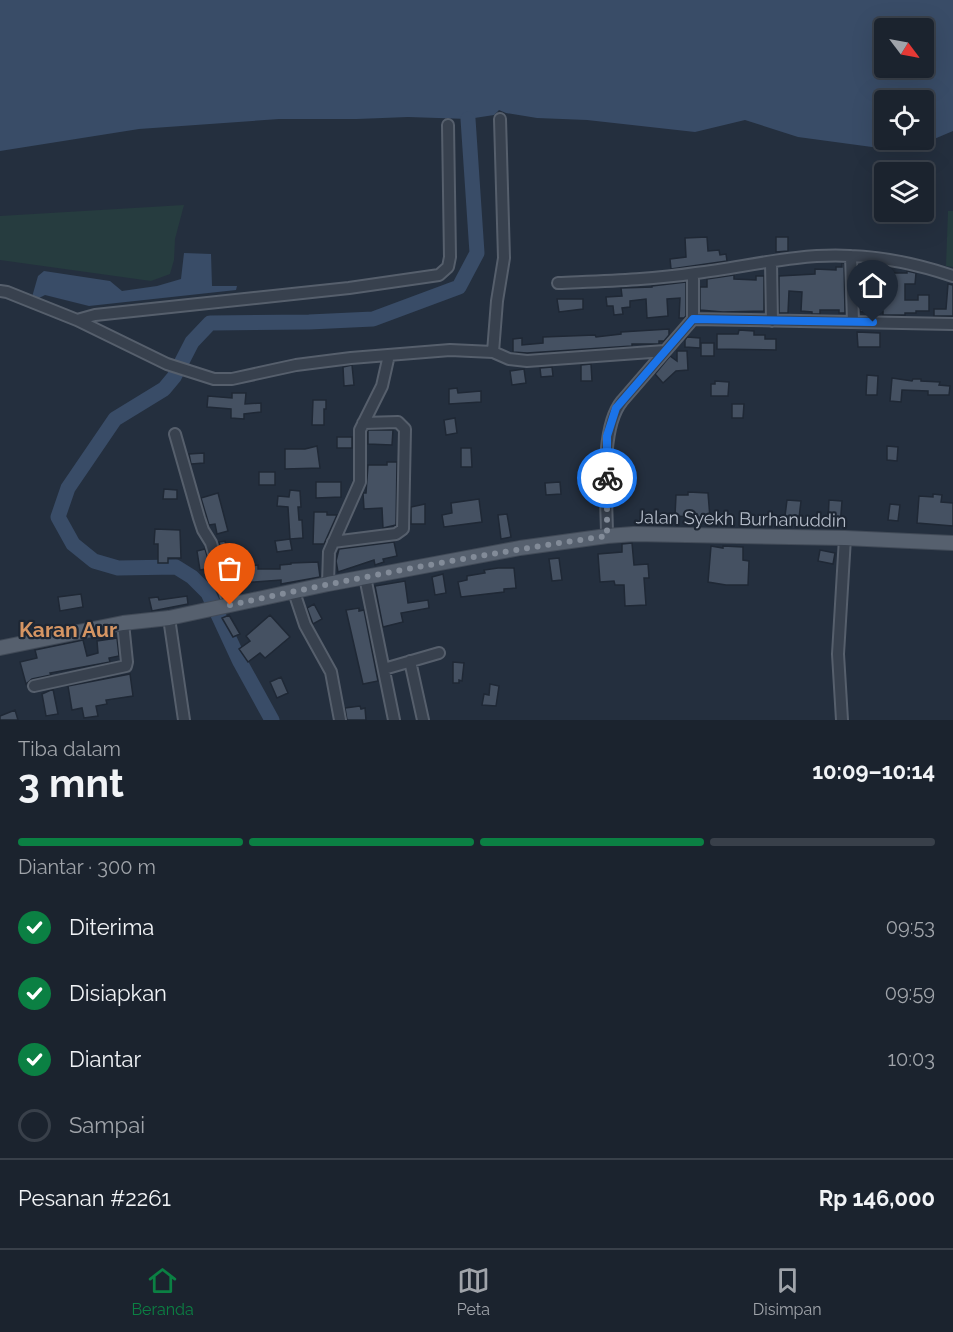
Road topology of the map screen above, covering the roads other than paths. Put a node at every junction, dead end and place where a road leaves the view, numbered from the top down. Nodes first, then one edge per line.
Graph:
1 (500, 119) dead end
2 (448, 125) dead end
3 (851, 256) junction
4 (771, 262) junction
5 (693, 274) junction
6 (953, 276) edge
7 (558, 283) dead end
8 (0, 291) edge
9 (693, 319) junction
10 (76, 320) junction
11 (772, 321) junction
12 (854, 322) junction
13 (953, 324) edge
14 (665, 351) junction
15 (492, 352) junction
16 (389, 355) junction
17 (363, 423) junction
18 (175, 434) dead end
19 (607, 536) junction
20 (845, 538) junction
21 (333, 542) junction
22 (953, 543) edge
23 (365, 577) junction
24 (328, 584) junction
25 (294, 592) junction
26 (218, 607) junction
27 (169, 618) junction
28 (123, 623) junction
29 (0, 648) edge
30 (439, 653) dead end
31 (410, 661) junction
32 (384, 669) junction
33 (33, 686) dead end
34 (184, 720) edge
35 (340, 720) edge
36 (394, 720) edge
37 (423, 720) edge
38 (842, 720) edge

1 - 15 street
2 - 10 street
3 - 4 street
3 - 6 street
3 - 12 street
4 - 5 street
4 - 11 street
5 - 7 street
5 - 9 street
8 - 10 street
9 - 11 street
9 - 14 street
10 - 16 street
11 - 12 street
12 - 13 street
14 - 15 street
14 - 19 street
15 - 16 street
16 - 17 street
17 - 21 street
17 - 21 street
18 - 26 street
19 - 20 main road, Jalan Syekh Burhanuddin
19 - 23 main road, Jalan Syekh Burhanuddin
20 - 22 main road, Jalan Syekh Burhanuddin
20 - 38 street
21 - 24 street
23 - 24 main road, Jalan Syekh Burhanuddin
23 - 32 street
24 - 25 main road, Jalan Syekh Burhanuddin
25 - 26 main road, Jalan Syekh Burhanuddin
25 - 35 street
26 - 27 main road, Jalan Syekh Burhanuddin
27 - 28 main road, Jalan Syekh Burhanuddin
27 - 34 street
28 - 29 main road, Jalan Syekh Burhanuddin
28 - 33 street
30 - 31 street
31 - 32 street
31 - 37 street
32 - 36 street

